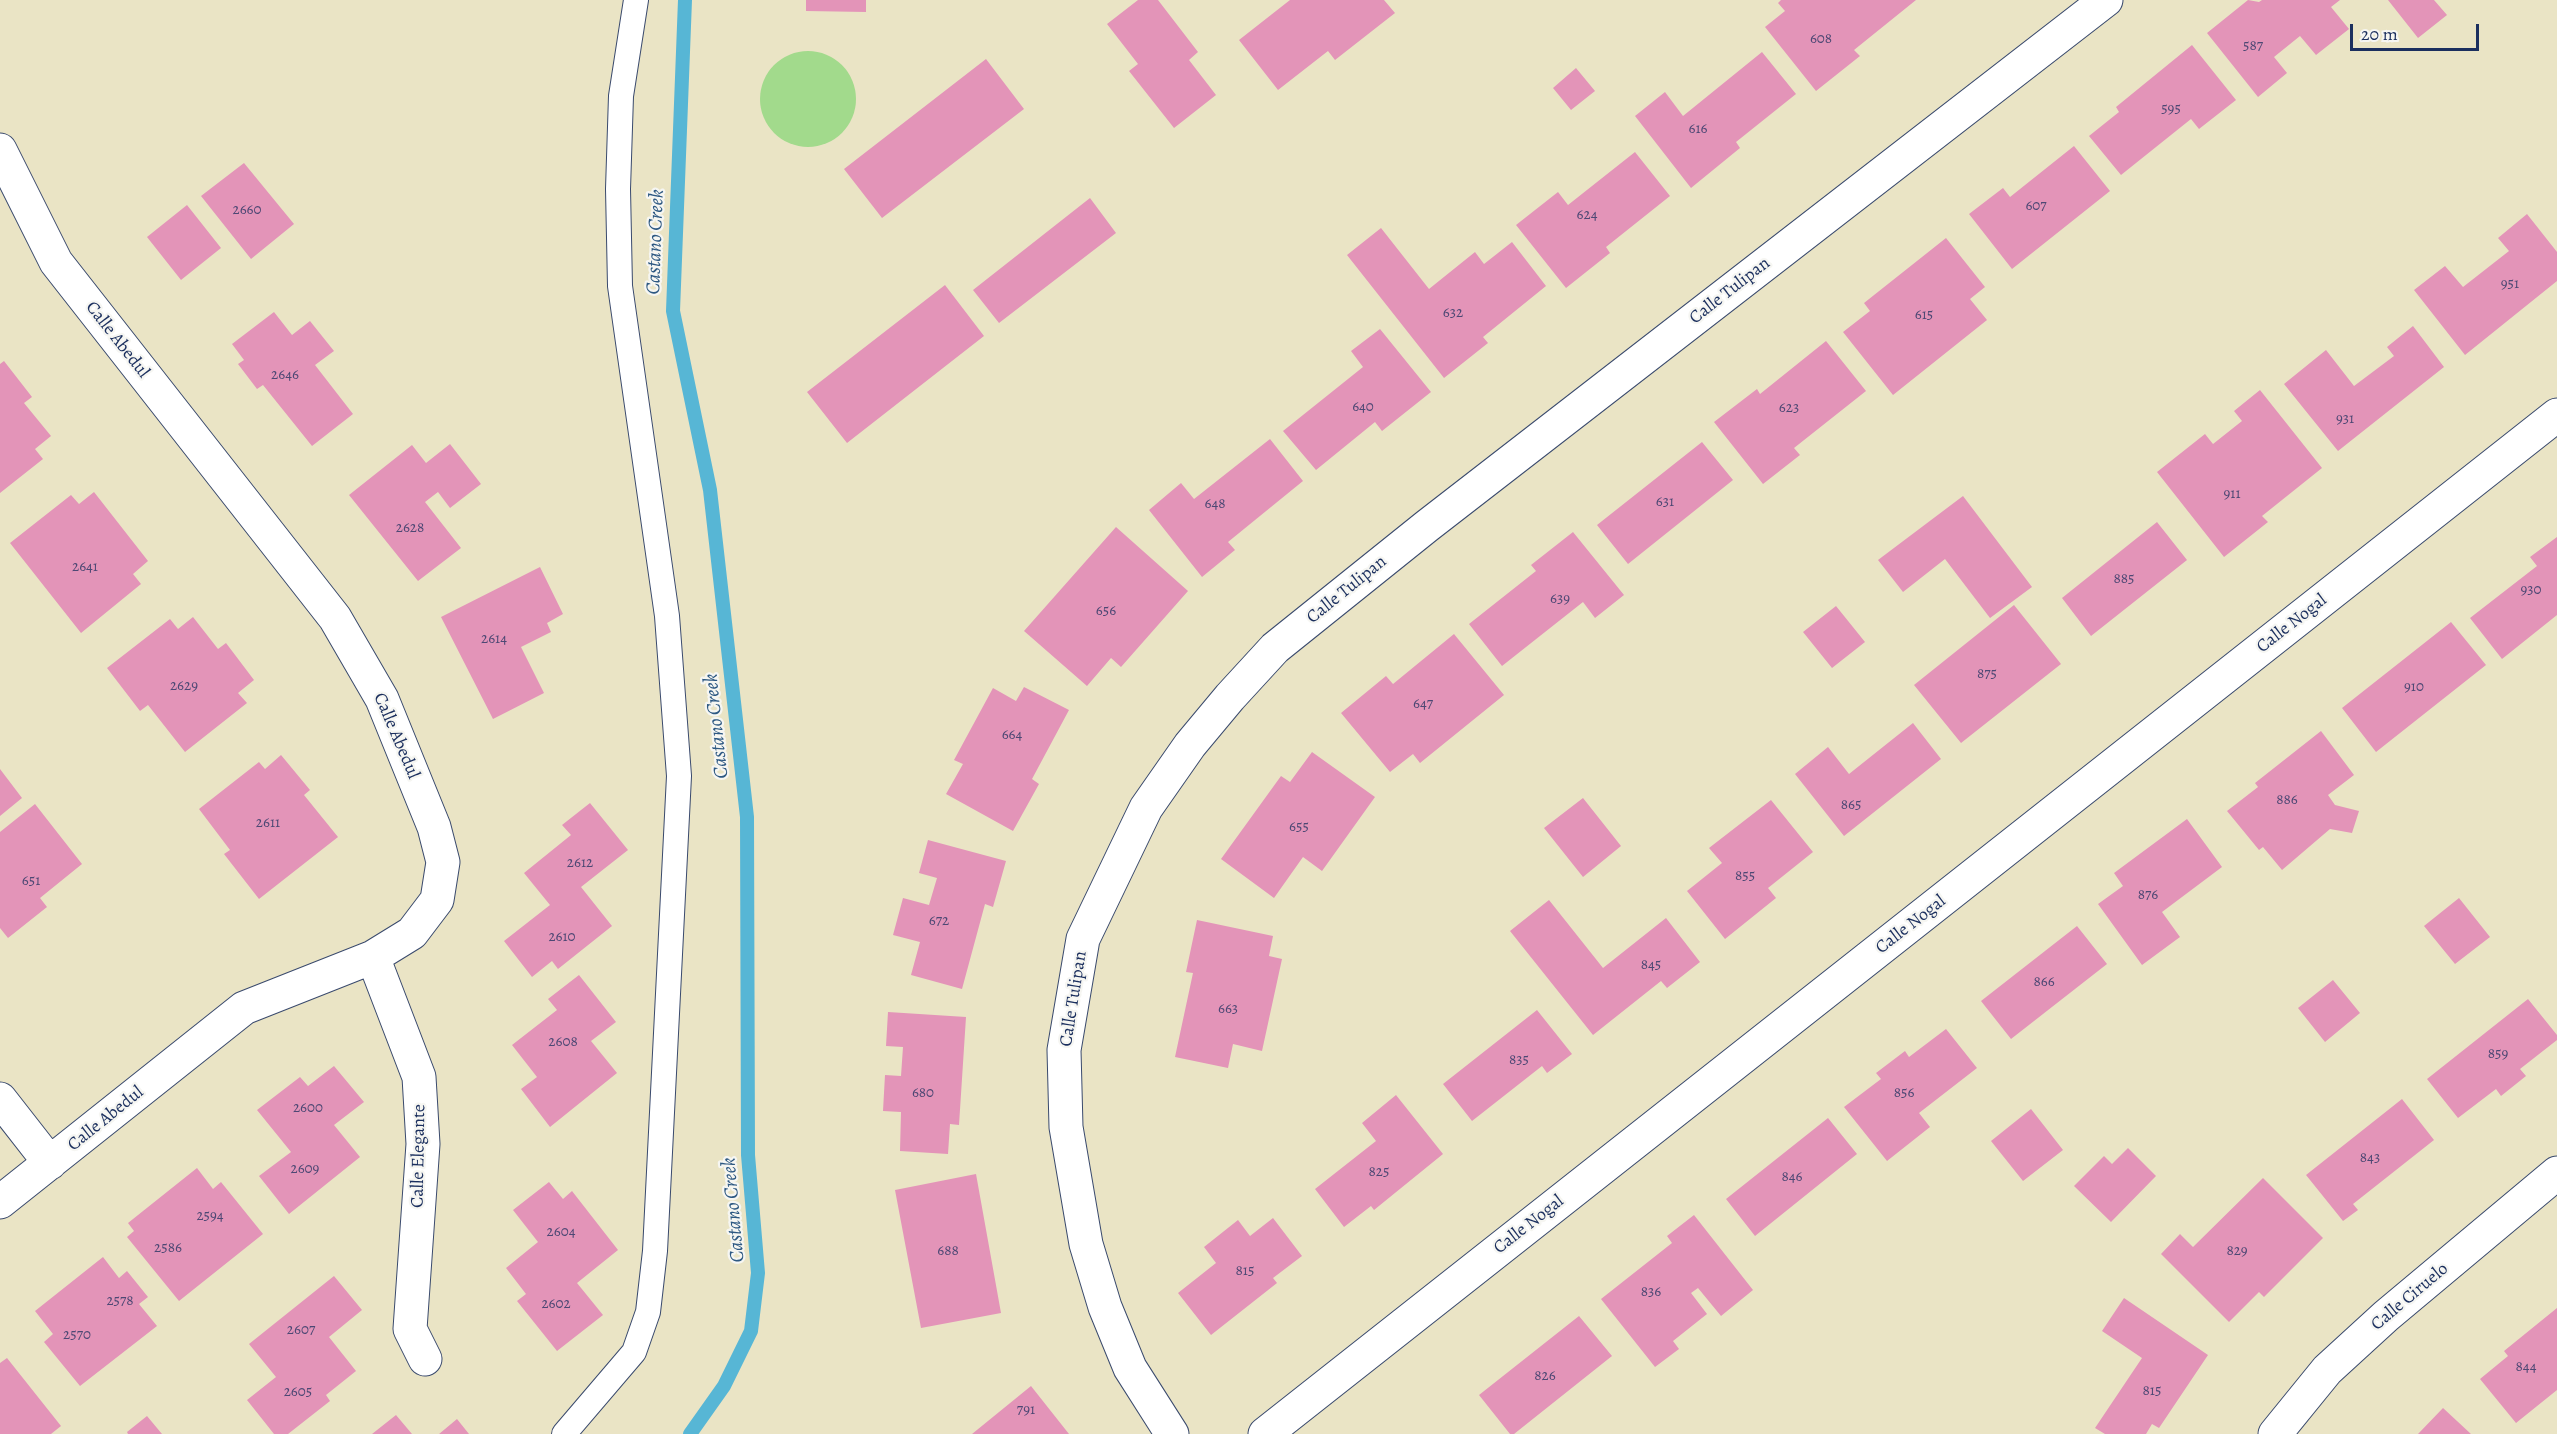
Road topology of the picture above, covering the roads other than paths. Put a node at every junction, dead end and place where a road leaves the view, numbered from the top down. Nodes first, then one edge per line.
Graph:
1 (636, 0) edge
2 (2106, 0) edge
3 (0, 150) edge
4 (2557, 415) edge
5 (373, 957) junction
6 (0, 1098) edge
7 (51, 1163) junction
8 (2557, 1173) edge
9 (0, 1202) edge
10 (424, 1359) dead end
11 (564, 1434) edge
12 (1172, 1434) edge
13 (1264, 1434) edge
14 (2275, 1434) edge

1 - 11 lane
2 - 12 street, Calle Tulipan
3 - 5 street, Calle Abedul
4 - 13 street, Calle Nogal
5 - 7 street, Calle Abedul
5 - 10 street, Calle Elegante
6 - 7 street
7 - 9 street, Calle Abedul
8 - 14 street, Calle Ciruelo

